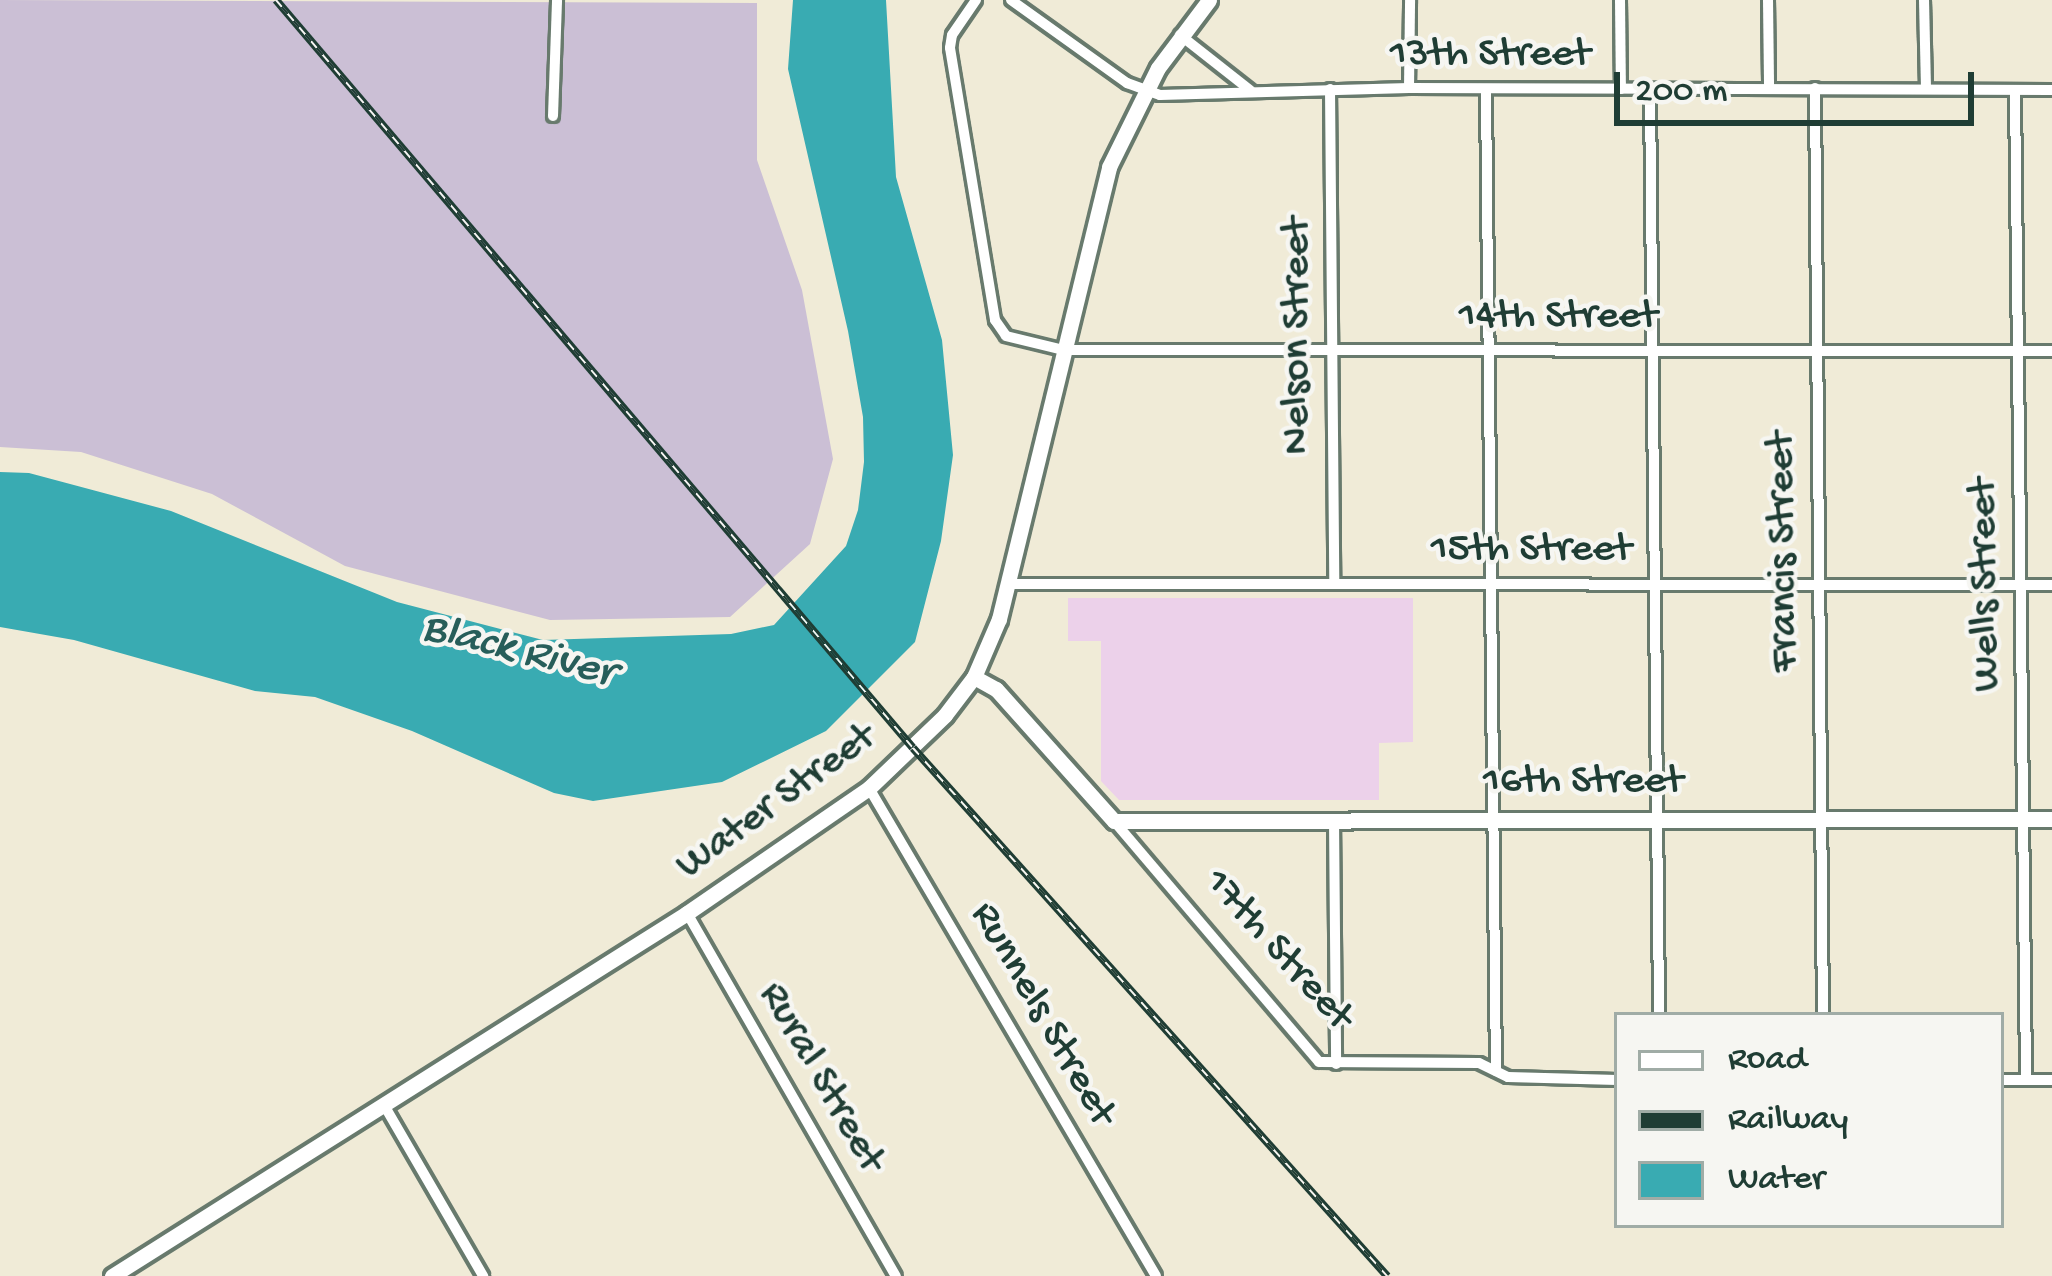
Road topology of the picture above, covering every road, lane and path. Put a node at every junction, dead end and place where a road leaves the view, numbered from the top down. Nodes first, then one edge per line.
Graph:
1 (557, 0) edge
2 (976, 0) edge
3 (1011, 0) edge
4 (1209, 0) edge
5 (1410, 0) edge
6 (1620, 0) edge
7 (1768, 0) edge
8 (1924, 0) edge
9 (1180, 34) junction
10 (1409, 88) junction
11 (1769, 88) junction
12 (1815, 88) junction
13 (1926, 88) junction
14 (1330, 89) junction
15 (1486, 89) junction
16 (1621, 89) junction
17 (1650, 89) junction
18 (1250, 90) junction
19 (2015, 90) junction
20 (2052, 90) edge
21 (1144, 93) junction
22 (553, 116) dead end
23 (1064, 350) junction
24 (1331, 350) junction
25 (1489, 351) junction
26 (1653, 351) junction
27 (2018, 351) junction
28 (2052, 351) edge
29 (1816, 352) junction
30 (1334, 582) junction
31 (1491, 583) junction
32 (1010, 584) junction
33 (1655, 584) junction
34 (1818, 584) junction
35 (2019, 585) junction
36 (2052, 585) edge
37 (974, 677) junction
38 (869, 788) junction
39 (1493, 818) junction
40 (1334, 819) junction
41 (1820, 819) junction
42 (2021, 819) junction
43 (2052, 819) edge
44 (1657, 820) junction
45 (1114, 821) junction
46 (687, 913) junction
47 (1659, 1012) edge
48 (1823, 1012) edge
49 (1336, 1064) junction
50 (1496, 1071) junction
51 (1614, 1080) edge
52 (2004, 1080) edge
53 (2026, 1080) junction
54 (2052, 1080) edge
55 (384, 1105) junction
56 (112, 1276) edge
57 (483, 1276) edge
58 (896, 1276) edge
59 (1156, 1276) edge

1 - 22 street
2 - 23 street, 14th Street
3 - 21 street
4 - 9 street, Water Street
5 - 10 street
6 - 16 street
7 - 11 street
8 - 13 street
9 - 18 street
9 - 21 street, Water Street
10 - 14 street, 13th Street
10 - 15 street, 13th Street
11 - 12 street, 13th Street
11 - 17 street, 13th Street
12 - 13 street, 13th Street
12 - 29 street, Francis Street
13 - 19 street, 13th Street
14 - 18 street, 13th Street
14 - 24 street, Nelson Street
15 - 16 street, 13th Street
15 - 25 street
16 - 17 street, 13th Street
17 - 26 street
18 - 21 street, 13th Street
19 - 20 street, 13th Street
19 - 27 street, Wells Street
21 - 23 street, Water Street
23 - 24 street, 14th Street
23 - 32 street, Water Street
24 - 25 street, 14th Street
24 - 30 street, Nelson Street
25 - 26 street, 14th Street
25 - 31 street
26 - 29 street, 14th Street
26 - 33 street
27 - 28 street, 14th Street
27 - 29 street, 14th Street
27 - 35 street, Wells Street
29 - 34 street, Francis Street
30 - 31 street, 15th Street
30 - 32 street, 15th Street
31 - 33 street, 15th Street
31 - 39 street
32 - 37 street, Water Street
33 - 34 street, 15th Street
33 - 44 street
34 - 35 street, 15th Street
34 - 41 street, Francis Street
35 - 36 street, 15th Street
35 - 42 street, Wells Street
37 - 38 street, Water Street
37 - 45 street, 17th Street
38 - 46 street, Water Street
38 - 59 street, Runnels Street
39 - 40 street, 16th Street
39 - 44 street, 16th Street
39 - 50 street
40 - 45 street, 16th Street
40 - 49 street
41 - 42 street, 16th Street
41 - 44 street, 16th Street
41 - 48 street, Francis Street
42 - 43 street, 16th Street
42 - 53 street, Wells Street
44 - 47 street
45 - 49 street, 17th Street
46 - 55 street, Water Street
46 - 58 street, Rural Street
49 - 50 street, 17th Street
50 - 51 street, 17th Street
52 - 53 street
53 - 54 street
55 - 56 street, Water Street
55 - 57 street

